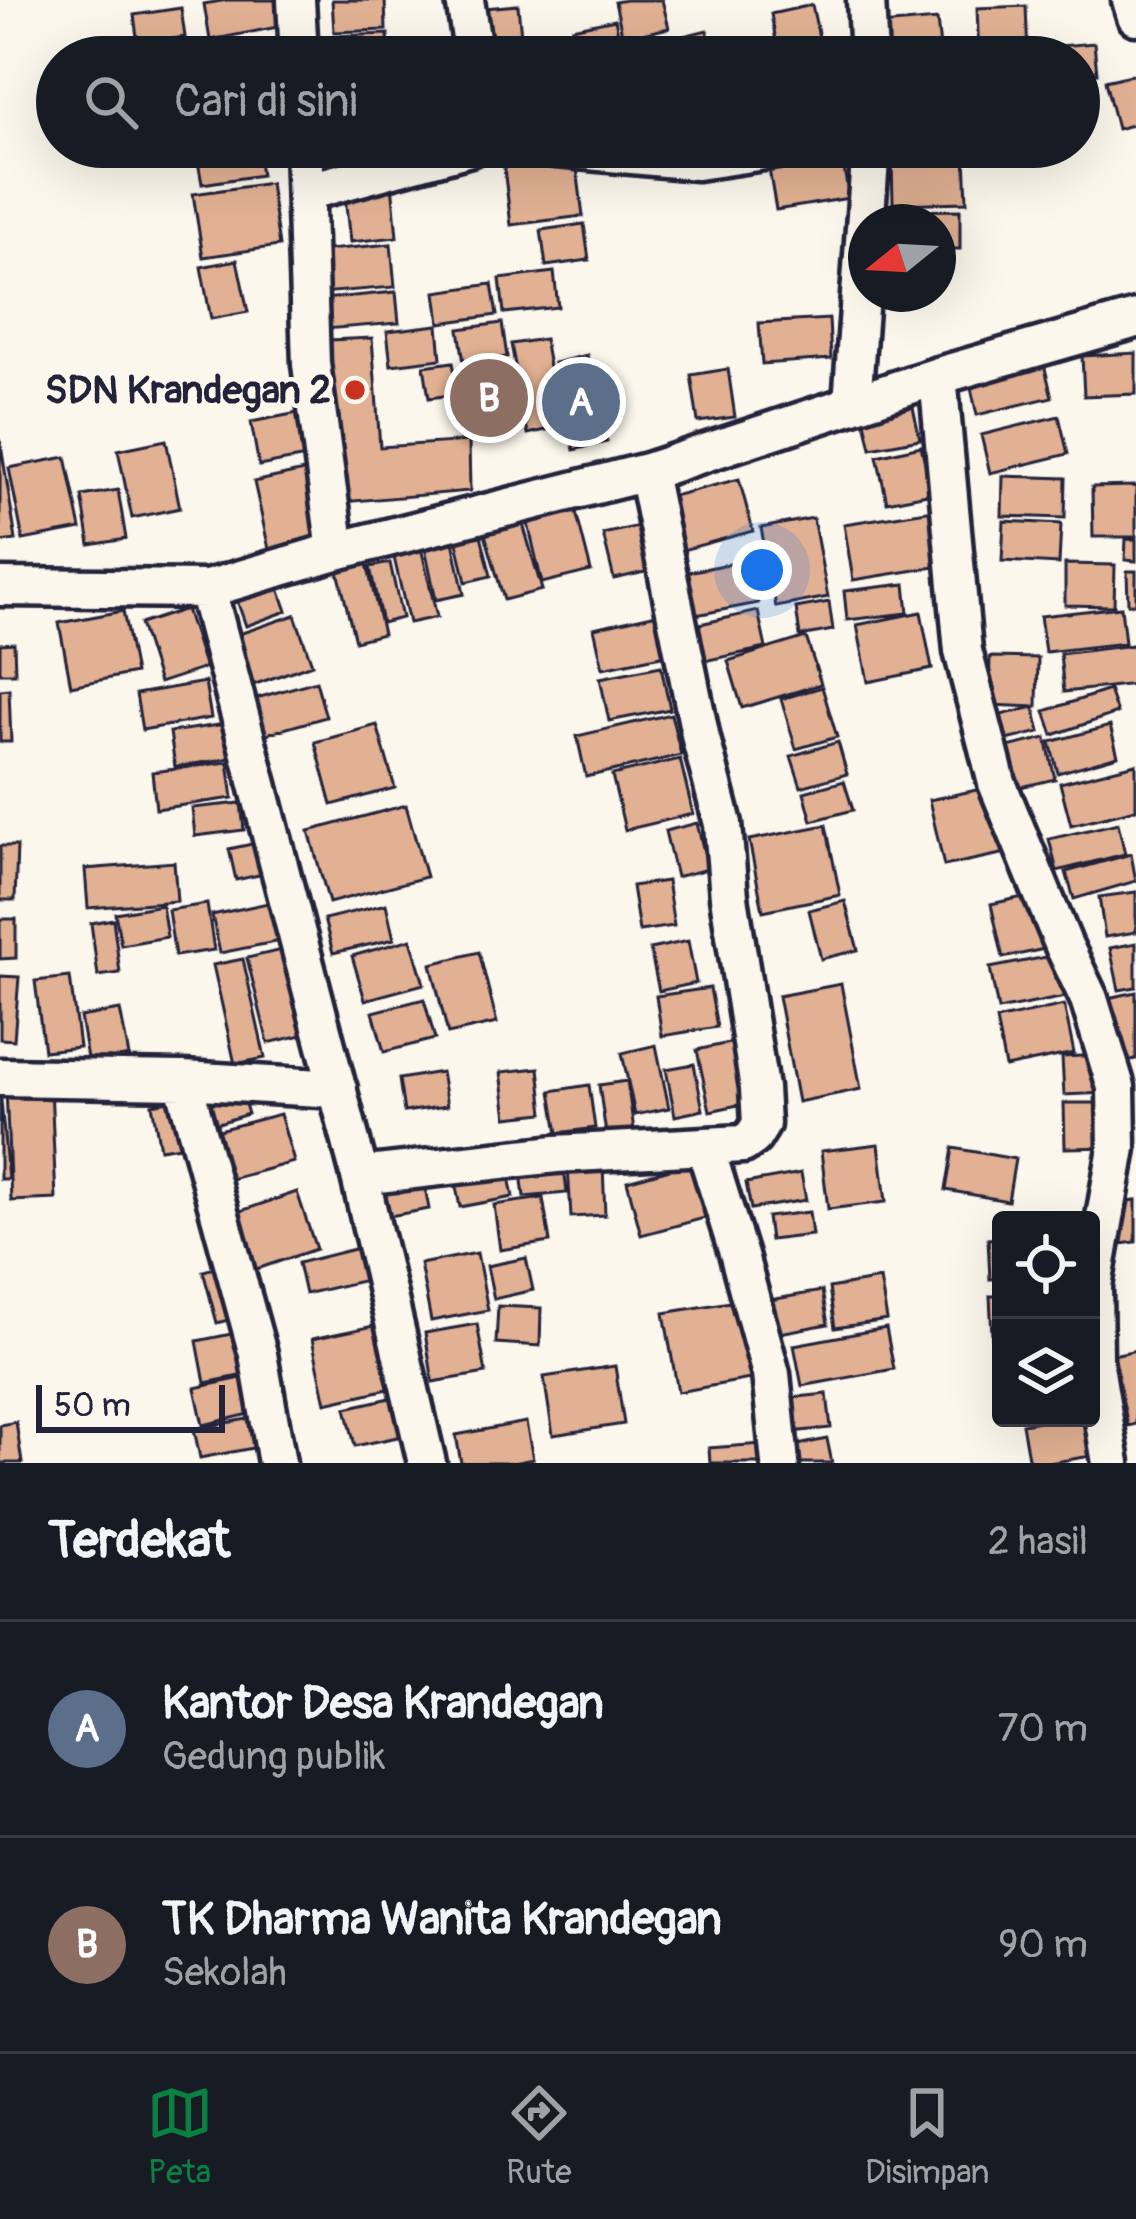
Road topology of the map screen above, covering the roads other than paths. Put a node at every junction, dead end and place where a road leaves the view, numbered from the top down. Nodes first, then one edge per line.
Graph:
1 (296, 0) edge
2 (465, 0) edge
3 (866, 0) edge
4 (1131, 0) edge
5 (1136, 16) edge
6 (298, 36) edge
7 (471, 36) edge
8 (868, 36) edge
9 (305, 168) edge
10 (393, 168) edge
11 (870, 168) edge
12 (306, 192) junction
13 (1136, 319) edge
14 (938, 376) junction
15 (852, 403) junction
16 (647, 472) junction
17 (336, 551) junction
18 (0, 587) edge
19 (207, 589) junction
20 (0, 1077) edge
21 (183, 1080) junction
22 (338, 1089) junction
23 (705, 1147) junction
24 (360, 1176) junction
25 (278, 1463) edge
26 (427, 1463) edge
27 (780, 1463) edge
28 (1111, 1463) edge

1 - 6 street
2 - 7 street
3 - 8 street
4 - 5 street
9 - 12 street
10 - 12 street
11 - 15 street
12 - 17 street
13 - 14 street
14 - 15 street
14 - 28 street
15 - 16 street
16 - 17 street
16 - 23 street
17 - 19 street
18 - 19 street
19 - 22 street
20 - 21 street
21 - 22 street
21 - 25 street
22 - 24 street
23 - 24 street
23 - 27 street
24 - 26 street

